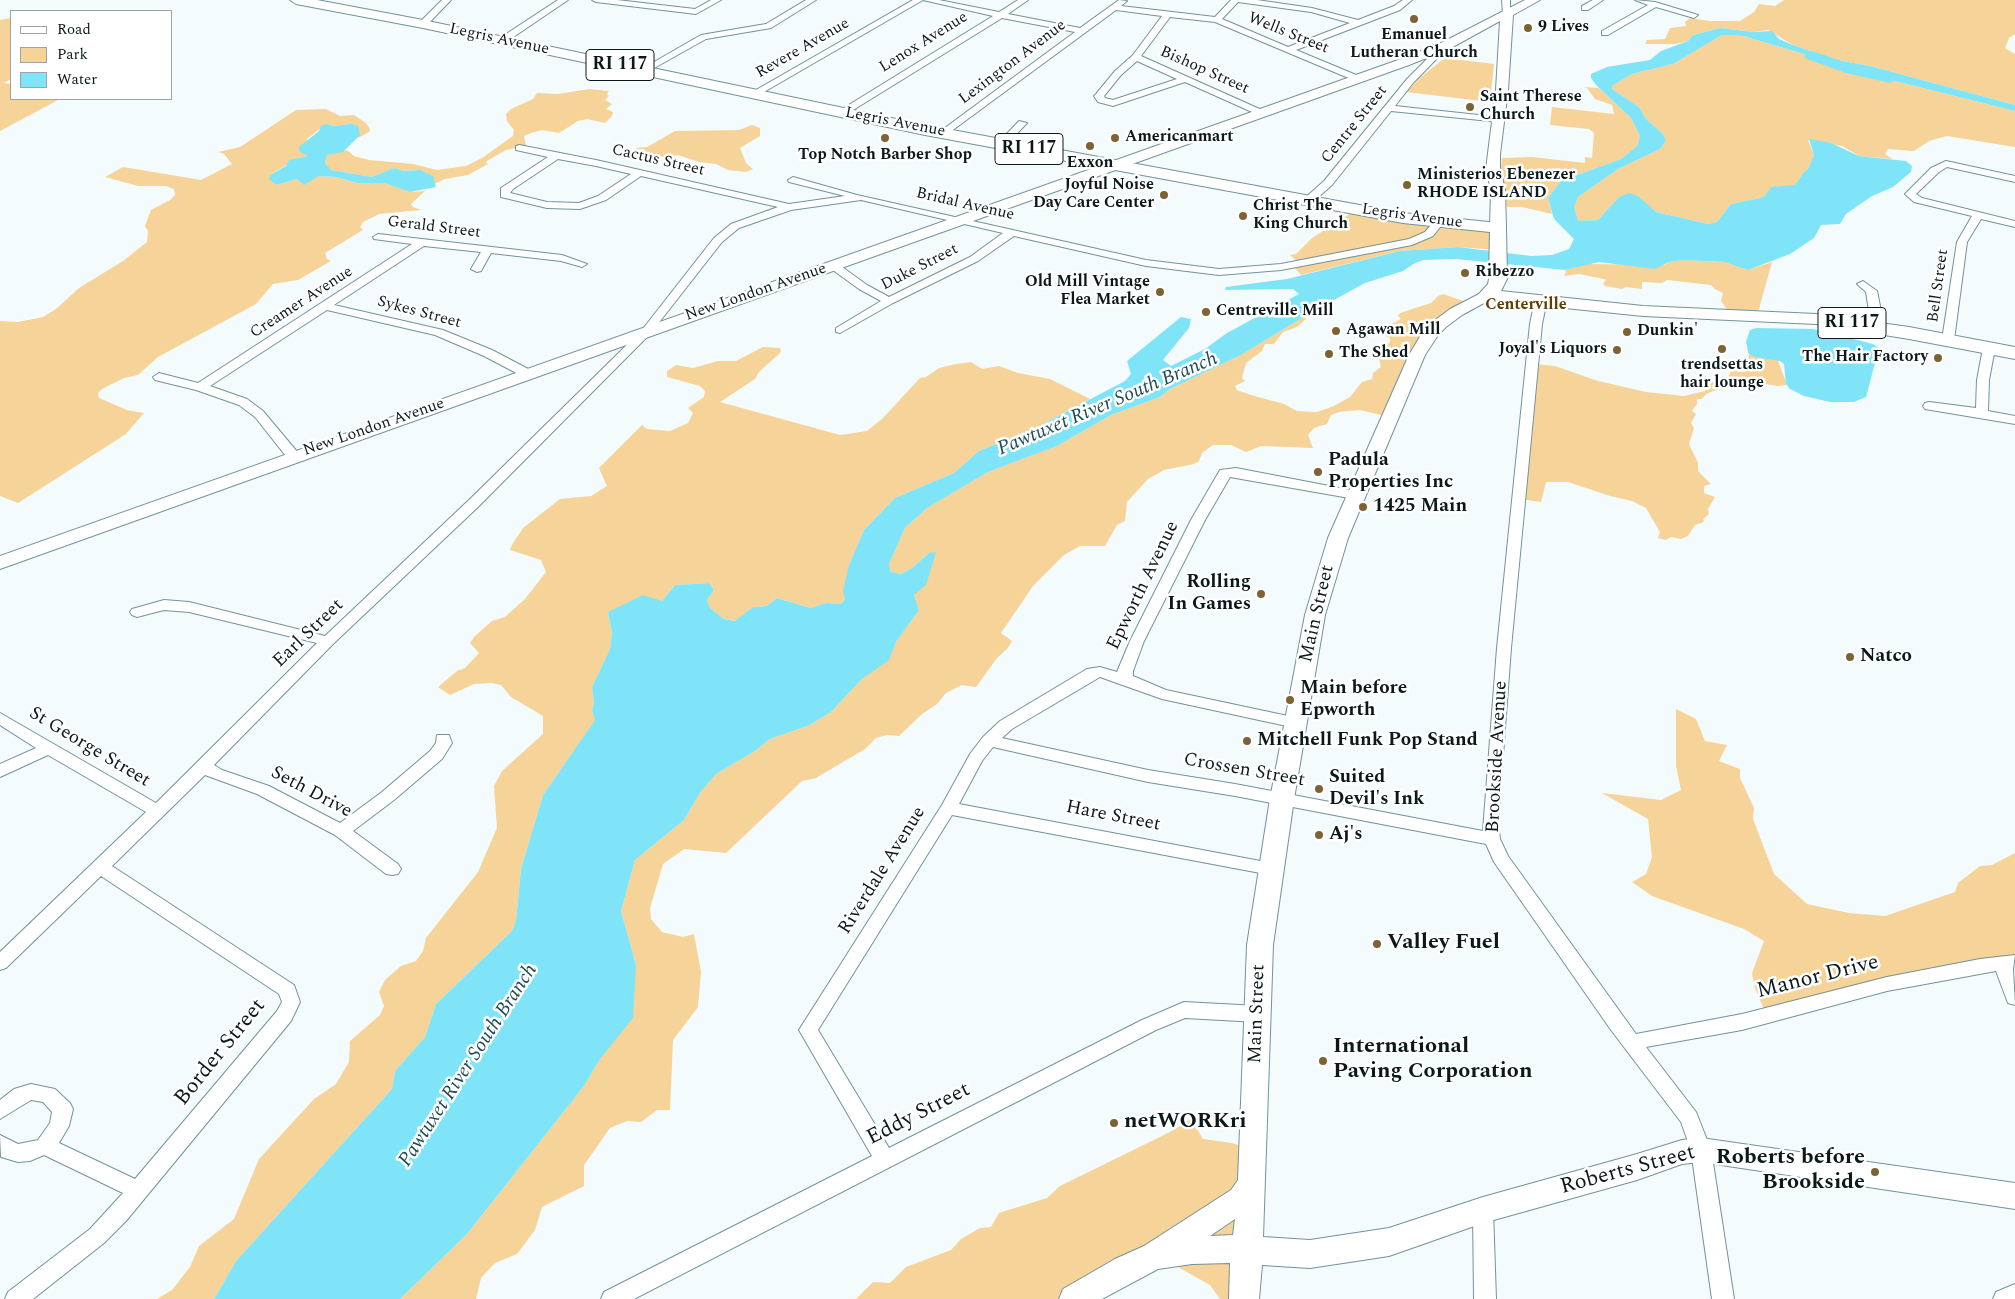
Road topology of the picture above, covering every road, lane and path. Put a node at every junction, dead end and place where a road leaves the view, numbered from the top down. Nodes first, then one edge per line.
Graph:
1 (296, 0) edge
2 (447, 0) edge
3 (564, 0) edge
4 (596, 0) edge
5 (716, 0) edge
6 (812, 0) edge
7 (918, 0) edge
8 (927, 0) edge
9 (1024, 0) edge
10 (1124, 0) edge
11 (1237, 0) edge
12 (1408, 0) edge
13 (1534, 0) edge
14 (1599, 0) edge
15 (1639, 0) edge
16 (1655, 4) junction
17 (1506, 7) edge
18 (1116, 8) junction
19 (1585, 8) dead end
20 (1169, 13) junction
21 (999, 14) junction
22 (1694, 15) dead end
23 (1217, 20) junction
24 (1359, 23) junction
25 (423, 24) junction
26 (1081, 31) junction
27 (1605, 33) dead end
28 (503, 40) junction
29 (1445, 46) junction
30 (1287, 50) junction
31 (1136, 57) junction
32 (644, 70) junction
33 (1358, 79) junction
34 (1186, 80) junction
35 (754, 94) junction
36 (1388, 108) junction
37 (842, 113) junction
38 (1261, 113) junction
39 (1497, 120) junction
40 (1022, 124) dead end
41 (944, 133) junction
42 (1002, 144) junction
43 (519, 148) dead end
44 (557, 155) junction
45 (1116, 164) junction
46 (640, 173) junction
47 (2015, 179) edge
48 (793, 180) dead end
49 (861, 197) junction
50 (1309, 200) junction
51 (789, 207) junction
52 (1978, 215) junction
53 (957, 221) junction
54 (1439, 222) junction
55 (2015, 224) edge
56 (1012, 232) junction
57 (1498, 235) junction
58 (378, 237) dead end
59 (420, 244) junction
60 (487, 251) junction
61 (582, 264) dead end
62 (834, 266) junction
63 (477, 269) dead end
64 (1498, 273) junction
65 (1863, 284) dead end
66 (1487, 295) junction
67 (889, 301) junction
68 (1548, 301) junction
69 (325, 306) junction
70 (1874, 327) junction
71 (840, 330) dead end
72 (646, 332) junction
73 (1948, 340) junction
74 (1989, 348) junction
75 (2015, 353) edge
76 (528, 374) junction
77 (159, 377) dead end
78 (200, 387) junction
79 (1929, 406) dead end
80 (1982, 414) junction
81 (2015, 420) edge
82 (294, 457) junction
83 (1354, 495) junction
84 (0, 563) edge
85 (137, 612) dead end
86 (328, 641) junction
87 (1126, 679) junction
88 (0, 718) edge
89 (1296, 723) junction
90 (443, 739) dead end
91 (989, 741) junction
92 (50, 748) junction
93 (204, 766) junction
94 (0, 771) edge
95 (1282, 799) junction
96 (948, 808) junction
97 (157, 811) junction
98 (341, 831) junction
99 (1492, 839) junction
100 (99, 866) junction
101 (392, 869) dead end
102 (1270, 869) junction
103 (0, 963) edge
104 (2008, 963) edge
105 (2015, 998) edge
106 (1258, 1014) junction
107 (1633, 1042) junction
108 (0, 1111) edge
109 (0, 1144) edge
110 (45, 1146) junction
111 (1701, 1150) junction
112 (884, 1159) junction
113 (1253, 1173) junction
114 (137, 1190) junction
115 (2015, 1196) edge
116 (1483, 1210) junction
117 (1247, 1250) junction
118 (1155, 1256) junction
119 (2015, 1294) edge
120 (16, 1299) edge
121 (612, 1299) edge
122 (1074, 1299) edge
123 (1244, 1299) edge
124 (1485, 1299) edge
125 (1723, 1299) edge
126 (2004, 1299) edge

1 - 25 main road, Legris Avenue / RI 117
2 - 25 street
3 - 28 street
4 - 5 street
6 - 32 street
7 - 35 street, Revere Avenue
8 - 21 street
9 - 21 street, Lenox Avenue
10 - 18 street, Lexington Avenue
11 - 23 street
11 - 24 street
12 - 24 street
13 - 17 main road
14 - 19 street
15 - 16 street
16 - 22 street
16 - 27 street
17 - 29 main road, New London Avenue
17 - 39 main road
18 - 20 street, Wells Street
18 - 26 street, Lexington Avenue
20 - 23 street, Wells Street
20 - 31 street
21 - 26 street
21 - 37 street, Lenox Avenue
23 - 30 street, Wells Street
24 - 30 street
25 - 28 main road, Legris Avenue / RI 117
26 - 41 street, Lexington Avenue
28 - 32 main road, Legris Avenue / RI 117
29 - 33 main road, New London Avenue
29 - 36 street, Centre Street
30 - 33 street, Wells Street
31 - 34 street, Bishop Street
31 - 34 street
32 - 35 main road, Legris Avenue / RI 117
33 - 38 main road, New London Avenue
34 - 38 street, Bishop Street
35 - 37 main road, Legris Avenue / RI 117
36 - 39 street
36 - 50 street, Centre Street
37 - 41 main road, Legris Avenue / RI 117
38 - 45 main road, New London Avenue
39 - 57 main road
40 - 42 street
41 - 42 main road, Legris Avenue / RI 117
42 - 45 main road, Legris Avenue / RI 117
43 - 44 street, Cactus Street
44 - 46 street, Cactus Street
44 - 46 street
45 - 50 main road, Legris Avenue / RI 117
45 - 53 main road, New London Avenue
46 - 51 street, Cactus Street
47 - 52 street
48 - 49 street
49 - 51 street, Bridal Avenue
49 - 53 street, Bridal Avenue
50 - 54 main road, Legris Avenue / RI 117
51 - 72 street, Bridal Avenue
52 - 55 street
52 - 73 street, Bell Street
53 - 56 street, Bridal Avenue
53 - 62 main road, New London Avenue
54 - 56 street, Bridal Avenue
54 - 57 main road, Legris Avenue / RI 117
56 - 67 street, Duke Street
57 - 64 main road
58 - 59 street, Gerald Street
59 - 60 street, Gerald Street
59 - 69 street, Creamer Avenue
60 - 61 street, Gerald Street
60 - 63 street, Gerald Street
62 - 67 street
62 - 72 main road, New London Avenue
64 - 66 main road
64 - 68 main road
65 - 70 street
66 - 68 main road, RI 117
66 - 83 main road, Main Street
67 - 71 street, Duke Street
68 - 70 main road, RI 117
68 - 99 street, Brookside Avenue
69 - 76 street, Sykes Street
69 - 78 street, Creamer Avenue
70 - 73 main road, RI 117
72 - 76 main road, New London Avenue
72 - 86 street, Earl Street
73 - 74 main road, RI 117
74 - 75 main road, RI 117
74 - 80 street
76 - 82 main road, New London Avenue
77 - 78 street
78 - 82 street
79 - 80 street
80 - 81 street
82 - 84 main road, New London Avenue
83 - 87 street, Epworth Avenue
83 - 89 main road, Main Street
85 - 86 street
86 - 93 street, Earl Street
87 - 89 street, Epworth Avenue
87 - 91 street, Riverdale Avenue
88 - 92 street, St George Street
89 - 95 main road, Main Street
90 - 98 street
91 - 95 street, Crossen Street
91 - 96 street, Riverdale Avenue
92 - 94 street
92 - 97 street, St George Street
93 - 97 street, Earl Street
93 - 98 street, Seth Drive
95 - 99 street, Crossen Street
95 - 102 main road, Main Street
96 - 102 street, Hare Street
96 - 112 street, Riverdale Avenue
97 - 100 street, Earl Street
98 - 101 street, Seth Drive
99 - 107 street, Brookside Avenue
100 - 103 street, Earl Street
100 - 114 street, Border Street
102 - 106 main road, Main Street
104 - 105 street
104 - 107 street, Manor Drive
106 - 112 street, Eddy Street
106 - 113 main road, Main Street
107 - 111 street, Brookside Avenue
108 - 110 street
109 - 110 street
110 - 114 street
111 - 115 main road, Roberts Street
111 - 116 main road, Roberts Street
111 - 125 street, Brookside Avenue
112 - 121 street, Eddy Street
113 - 117 main road, Main Street
113 - 118 main road
114 - 120 street, Border Street
116 - 117 main road, Roberts Street
116 - 124 street
117 - 118 main road, Roberts Street
117 - 123 main road, Main Street
118 - 122 main road
119 - 126 street

